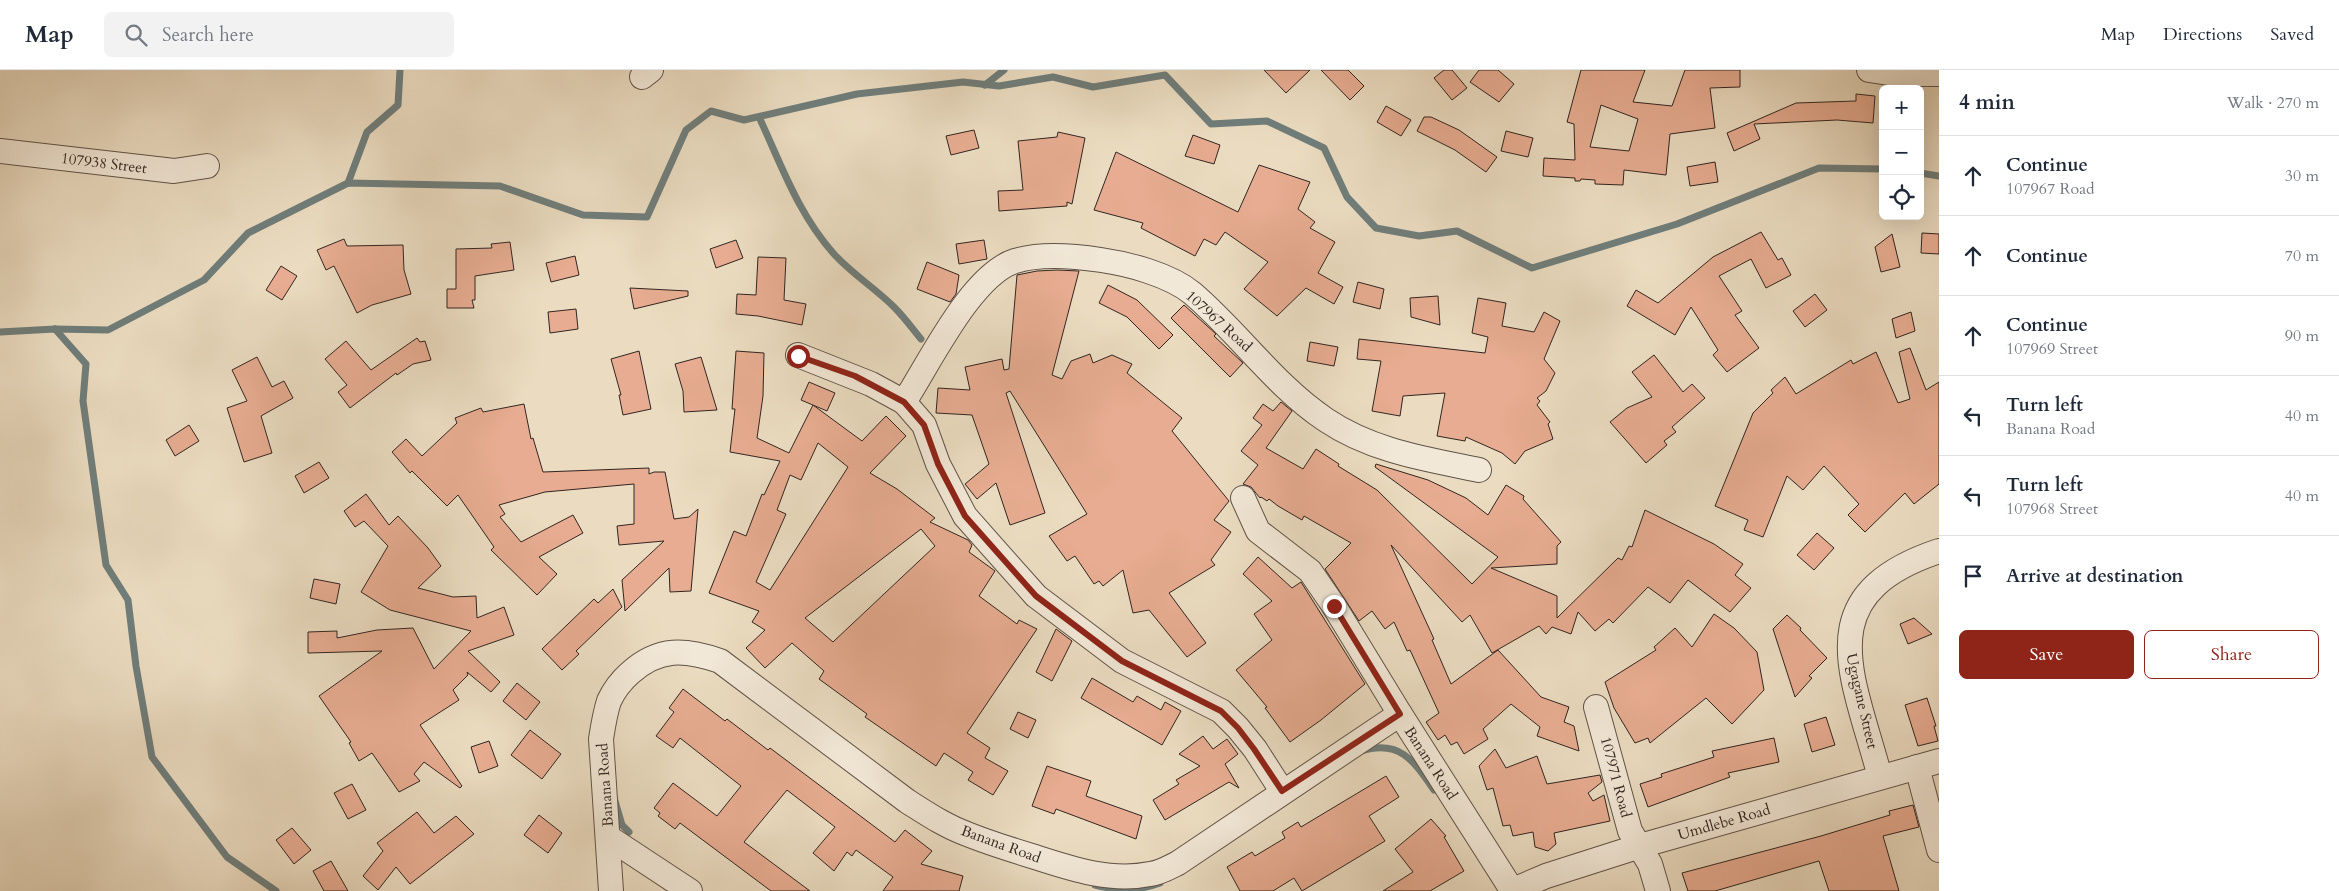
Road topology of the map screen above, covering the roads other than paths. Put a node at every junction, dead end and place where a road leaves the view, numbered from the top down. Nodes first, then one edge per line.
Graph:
1 (1869, 70) edge
2 (1939, 74) edge
3 (0, 151) edge
4 (207, 166) dead end
5 (798, 356) dead end
6 (904, 402) junction
7 (1479, 470) dead end
8 (1243, 498) dead end
9 (1939, 550) edge
10 (1596, 707) dead end
11 (1400, 714) junction
12 (1928, 764) edge
13 (1880, 777) junction
14 (1282, 791) junction
15 (608, 837) junction
16 (1640, 846) junction
17 (1939, 850) edge
18 (611, 891) edge
19 (690, 891) edge
20 (1512, 891) edge
21 (1658, 891) edge

1 - 2 street
3 - 4 street, 107938 Street
5 - 6 street
6 - 7 street, 107967 Road
6 - 14 street
8 - 11 street
9 - 13 street, Ugagane Street
10 - 16 street, 107971 Road
11 - 14 street, Banana Road
11 - 20 street, Banana Road
12 - 13 street, Umdlebe Road
12 - 17 street
13 - 16 street, Umdlebe Road
14 - 15 street, Banana Road
15 - 18 street, Banana Road
15 - 19 street
16 - 20 street, Umdlebe Road
16 - 21 street, 107971 Road

